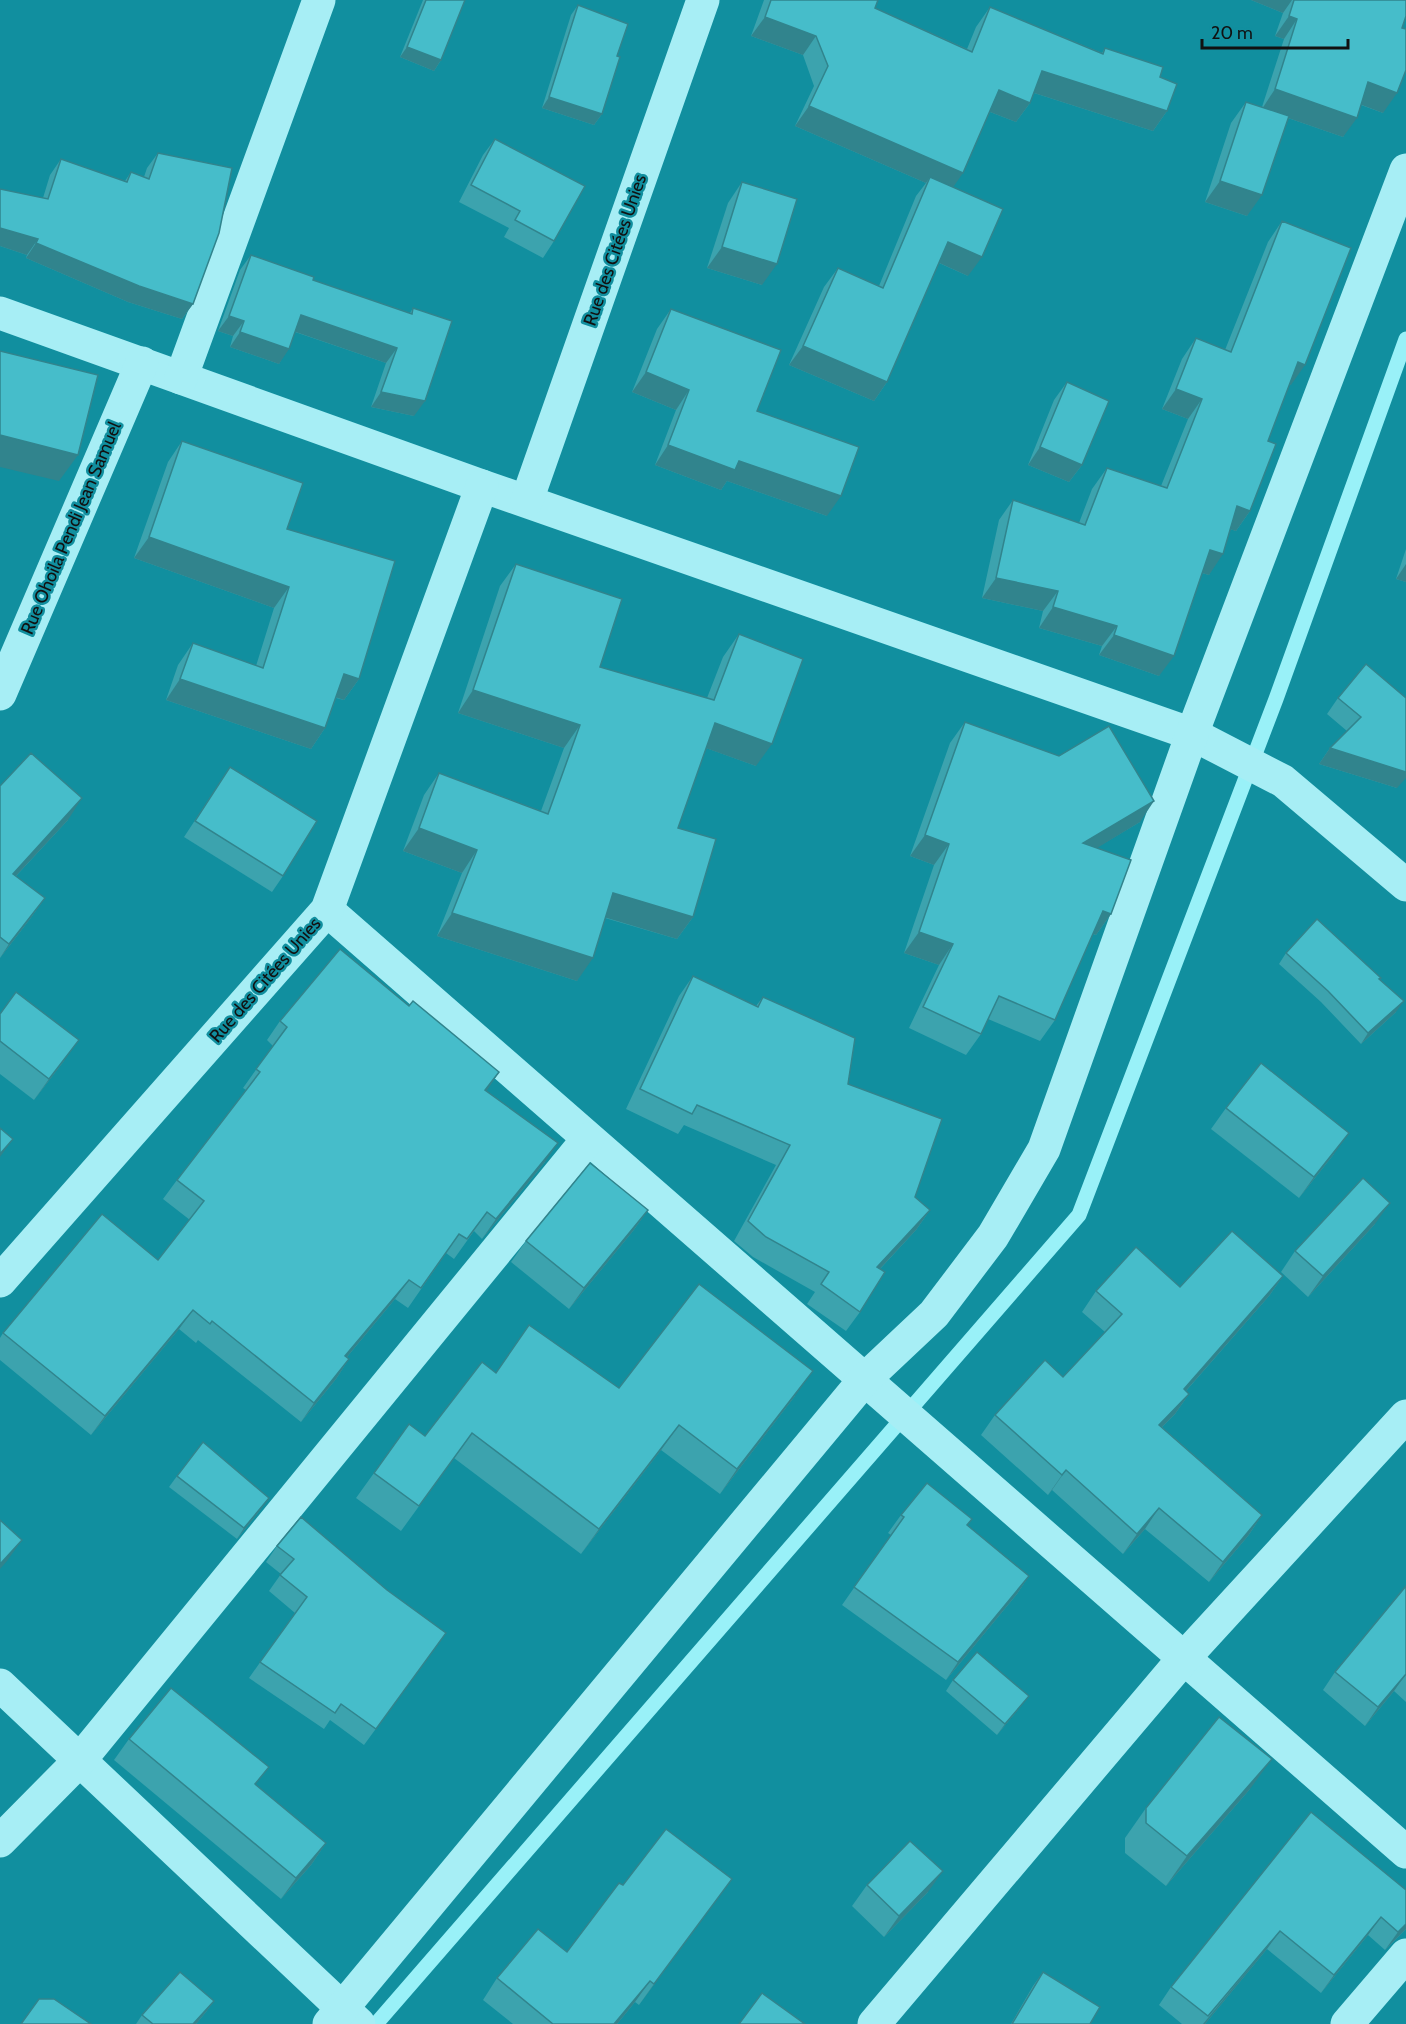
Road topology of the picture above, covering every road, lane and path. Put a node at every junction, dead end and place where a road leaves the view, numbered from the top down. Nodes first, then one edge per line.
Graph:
1 (319, 0) edge
2 (703, 0) edge
3 (1406, 170) edge
4 (0, 313) edge
5 (142, 363) junction
6 (181, 378) junction
7 (482, 486) junction
8 (527, 500) junction
9 (0, 694) edge
10 (1192, 734) junction
11 (1406, 885) edge
12 (327, 910) junction
13 (588, 1139) junction
14 (0, 1281) edge
15 (875, 1388) junction
16 (1406, 1416) edge
17 (1184, 1658) junction
18 (0, 1685) edge
19 (80, 1760) junction
20 (0, 1841) edge
21 (1406, 1852) edge
22 (1406, 1955) edge
23 (347, 2020) edge
24 (874, 2024) edge
25 (1347, 2024) edge

1 - 6 street
2 - 8 street, Rue des Citées Unies
3 - 10 street
4 - 5 street
5 - 6 street
5 - 9 street, Rue Ohoila Pendi Jean Samuel
6 - 7 street
7 - 8 street
7 - 12 street, Rue des Citées Unies
8 - 10 street
10 - 11 street
10 - 15 street
12 - 13 street
12 - 14 street, Rue des Citées Unies
13 - 15 street
13 - 19 street
15 - 17 street
15 - 23 street
16 - 17 street
17 - 21 street
17 - 24 street
18 - 19 street
19 - 20 street
19 - 23 street
22 - 25 street

